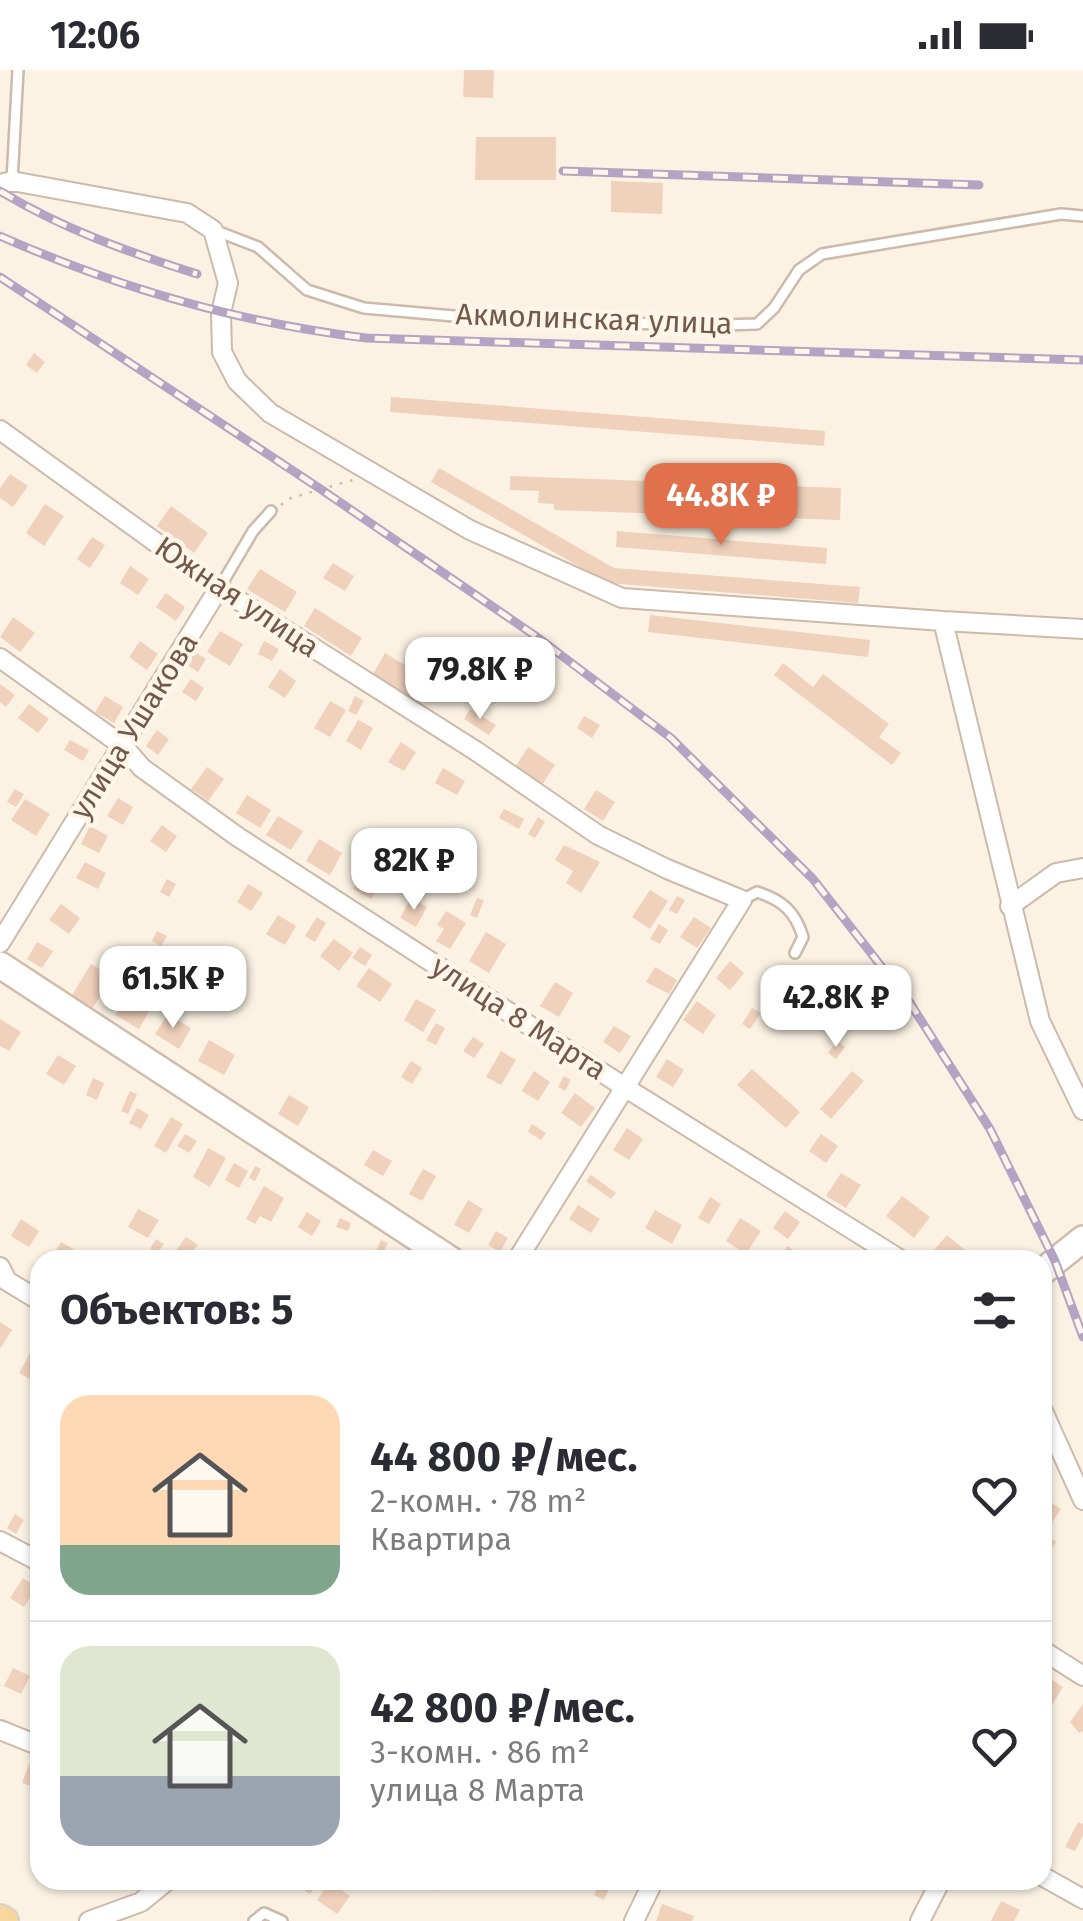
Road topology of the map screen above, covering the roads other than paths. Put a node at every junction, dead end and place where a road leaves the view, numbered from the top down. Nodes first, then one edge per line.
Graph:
1 (18, 70) edge
2 (6, 182) edge
3 (1083, 216) edge
4 (213, 230) junction
5 (0, 430) edge
6 (271, 511) road end
7 (219, 588) junction
8 (943, 621) junction
9 (1083, 629) edge
10 (0, 658) edge
11 (123, 746) junction
12 (1083, 868) edge
13 (742, 900) junction
14 (1010, 906) junction
15 (0, 943) edge
16 (795, 953) dead end
17 (0, 966) edge
18 (626, 1088) junction
19 (1083, 1110) edge
20 (1083, 1240) edge
21 (436, 1250) edge
22 (523, 1250) edge
23 (885, 1250) edge
24 (1052, 1264) edge
25 (2, 1276) edge
26 (30, 1294) edge
27 (1052, 1432) edge
28 (1083, 1500) edge
29 (0, 1541) edge
30 (30, 1557) edge
31 (1052, 1656) edge
32 (1083, 1676) edge
33 (0, 1730) edge
34 (30, 1742) edge
35 (1052, 1882) edge
36 (156, 1890) edge
37 (649, 1890) edge
38 (937, 1890) edge
39 (1083, 1899) edge
40 (89, 1921) edge
41 (254, 1921) edge
42 (282, 1921) edge
43 (634, 1921) edge
44 (920, 1921) edge

1 - 2 lane
2 - 4 street
3 - 4 lane, Акмолинская улица
4 - 8 street
5 - 7 street, Южная улица
6 - 7 lane, улица Ушакова
7 - 11 street, улица Ушакова
7 - 13 street, Южная улица
8 - 9 street
8 - 14 street
10 - 11 street, улица 8 Марта
11 - 15 street, улица Ушакова
11 - 18 street, улица 8 Марта
12 - 14 street
13 - 16 lane
13 - 18 street
14 - 19 street
17 - 21 street
18 - 22 street
18 - 23 street, улица 8 Марта
20 - 24 street
25 - 26 street
27 - 28 street
29 - 30 street
31 - 32 street
33 - 34 street
35 - 39 street
36 - 40 street
37 - 43 street
38 - 44 street
41 - 42 lane

